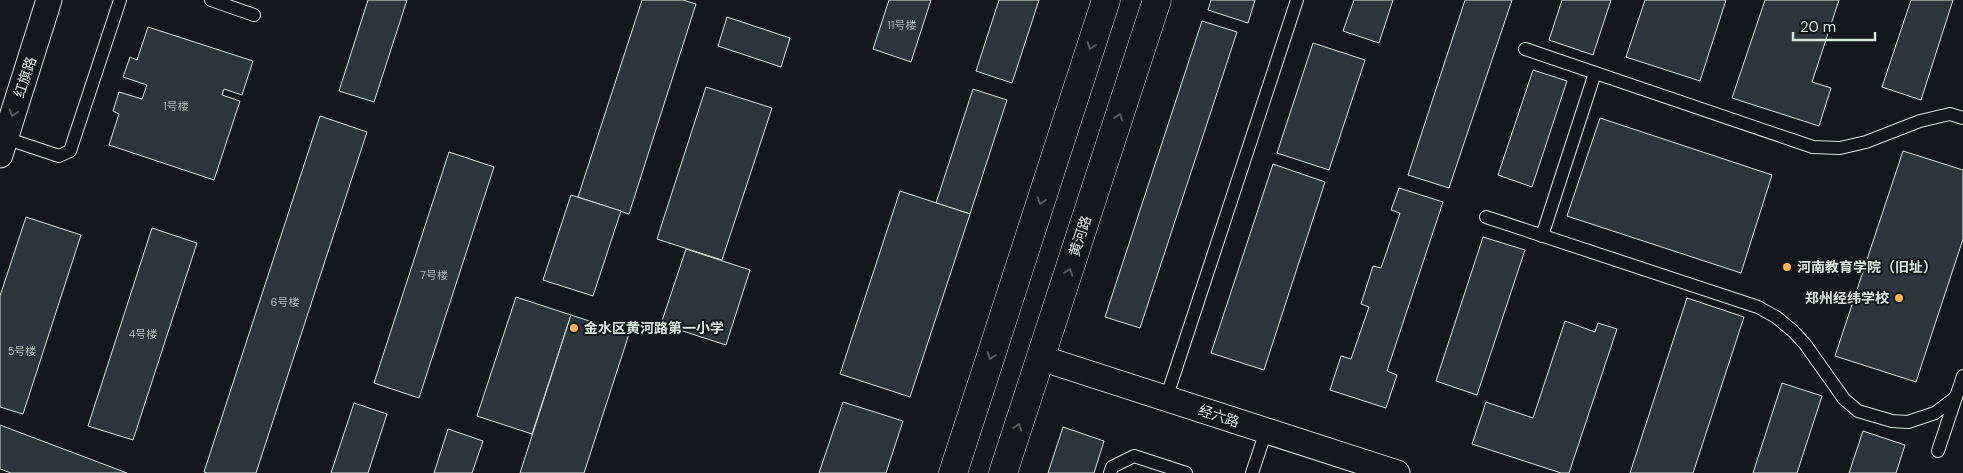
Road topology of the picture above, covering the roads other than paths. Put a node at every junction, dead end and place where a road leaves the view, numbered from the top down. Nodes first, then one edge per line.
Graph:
1 (49, 0) edge
2 (120, 0) edge
3 (211, 0) edge
4 (1106, 0) edge
5 (1157, 0) edge
6 (1298, 0) edge
7 (254, 15) dead end
8 (1525, 49) dead end
9 (1595, 73) junction
10 (1963, 118) edge
11 (3, 147) edge
12 (1486, 217) dead end
13 (1542, 236) junction
14 (1041, 358) junction
15 (1963, 376) edge
16 (1956, 397) junction
17 (1166, 399) junction
18 (1266, 431) junction
19 (1938, 451) dead end
20 (953, 473) edge
21 (1003, 473) edge
22 (1110, 473) edge
23 (1186, 473) edge
24 (1252, 473) edge
25 (1398, 473) edge

1 -> 11 street, 红旗路
2 - 11 lane
3 - 7 lane
4 -> 20 main road
14 -> 5 main road, 黄河路
6 - 17 lane
8 - 9 lane
9 - 10 lane
9 - 13 lane
12 - 13 lane
13 - 16 lane
14 - 17 street, 经六路
21 -> 14 main road, 黄河路
15 - 16 lane
16 - 19 lane
17 - 18 street, 经六路
18 - 24 lane
18 - 25 street, 经六路
22 - 23 lane

